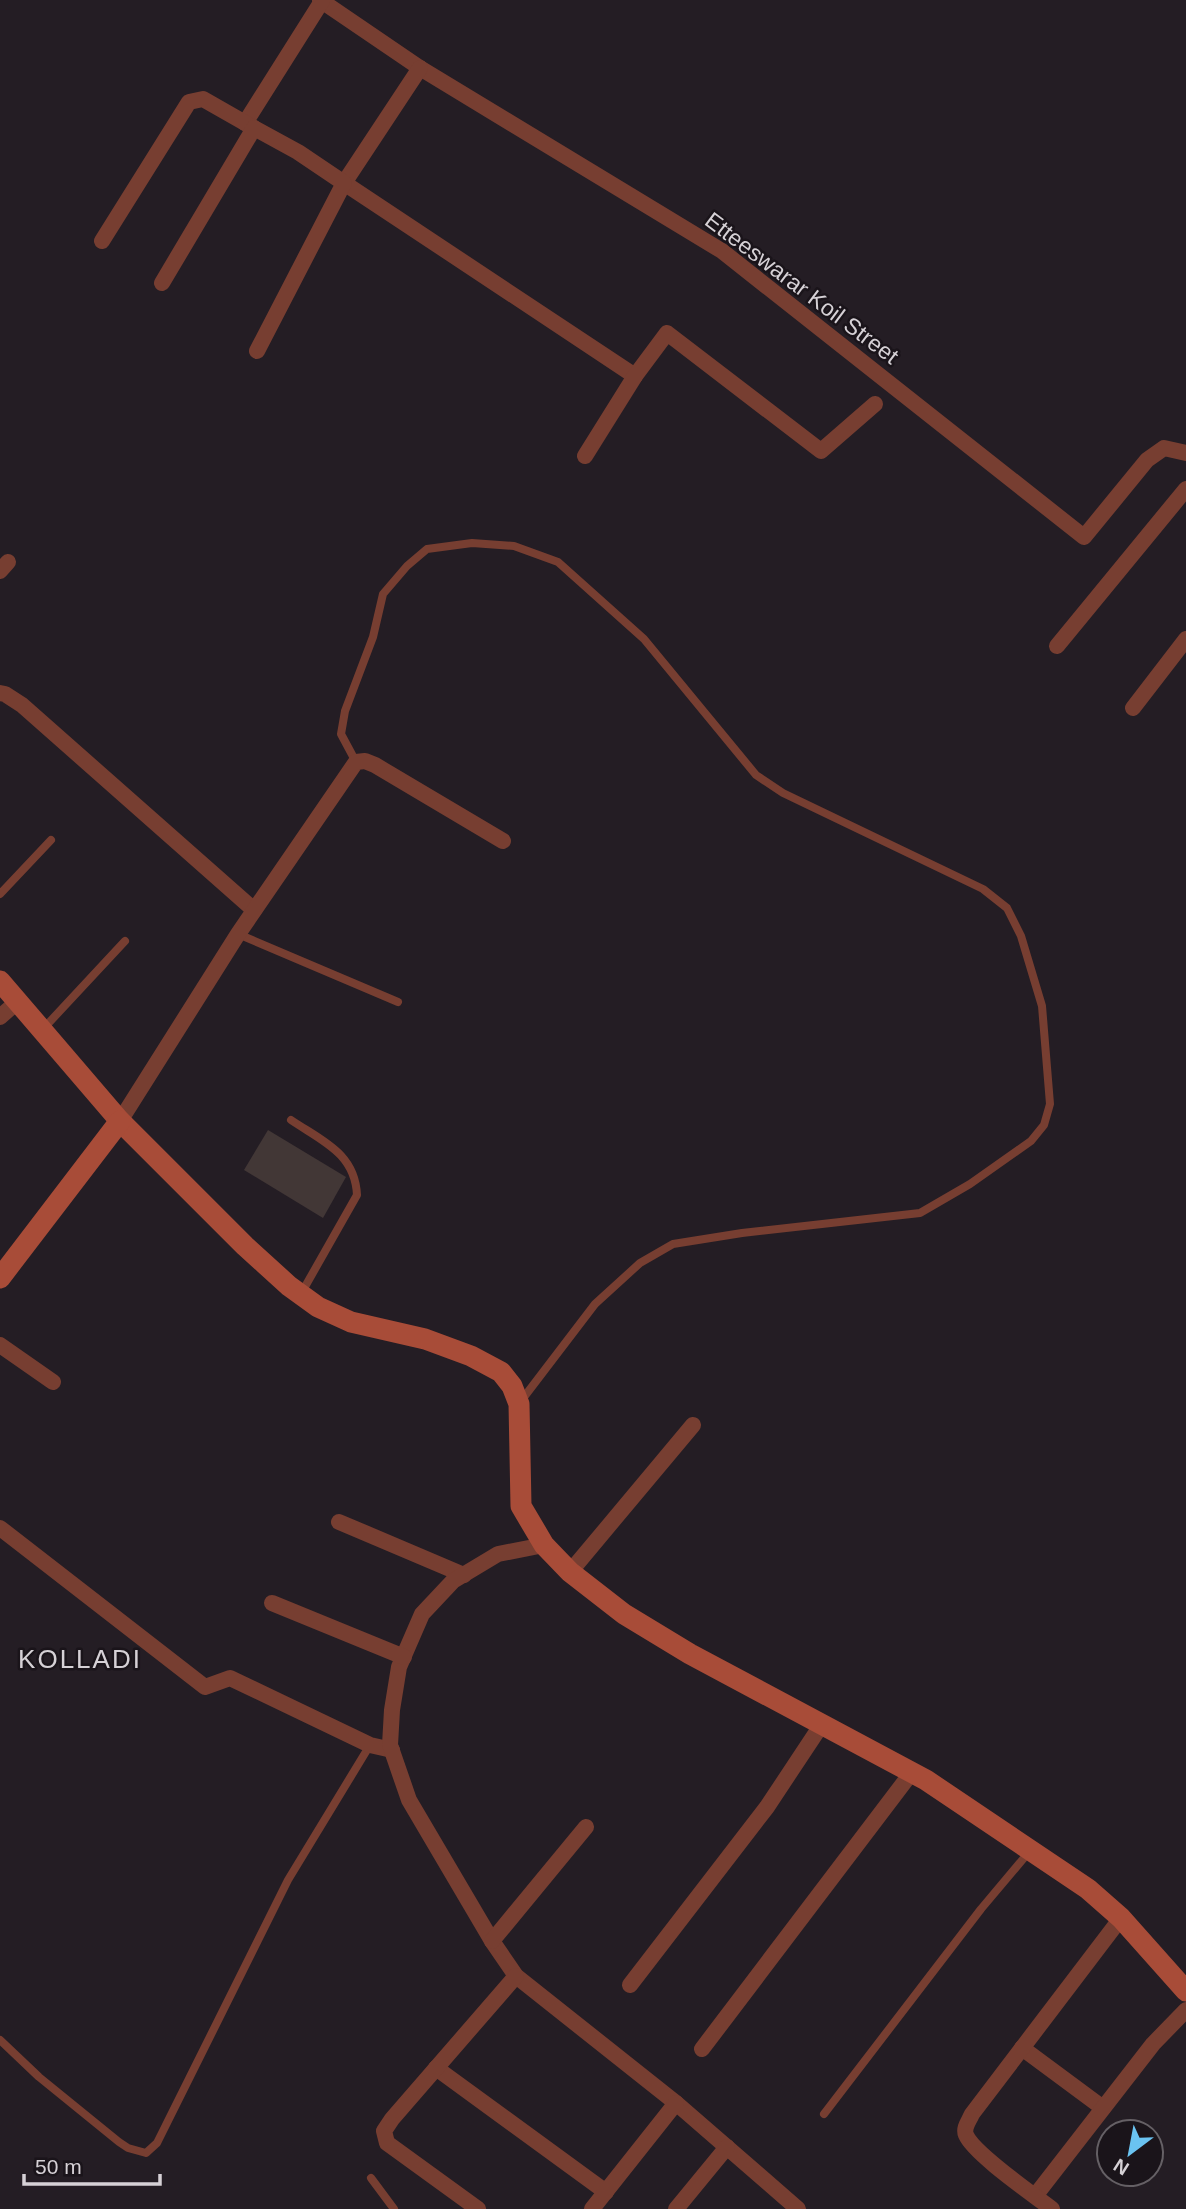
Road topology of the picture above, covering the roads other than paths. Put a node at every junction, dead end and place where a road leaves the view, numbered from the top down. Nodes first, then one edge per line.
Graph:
1 (321, 1) edge
2 (420, 68) junction
3 (249, 125) junction
4 (344, 183) junction
5 (102, 241) dead end
6 (162, 283) dead end
7 (257, 351) dead end
8 (635, 376) junction
9 (875, 404) dead end
10 (1186, 453) edge
11 (584, 456) dead end
12 (1186, 489) edge
13 (1186, 639) edge
14 (1057, 646) dead end
15 (0, 693) edge
16 (1133, 708) dead end
17 (356, 762) junction
18 (51, 840) dead end
19 (503, 841) dead end
20 (0, 894) edge
21 (254, 910) junction
22 (238, 934) junction
23 (125, 941) dead end
24 (0, 981) edge
25 (17, 1002) junction
26 (398, 1002) dead end
27 (0, 1017) edge
28 (42, 1030) junction
29 (290, 1120) dead end
30 (120, 1121) junction
31 (0, 1278) edge
32 (300, 1294) junction
33 (0, 1345) edge
34 (53, 1382) dead end
35 (519, 1404) junction
36 (693, 1424) dead end
37 (339, 1522) dead end
38 (0, 1528) edge
39 (544, 1545) junction
40 (570, 1572) junction
41 (464, 1575) junction
42 (272, 1603) dead end
43 (404, 1657) junction
44 (822, 1724) junction
45 (370, 1745) junction
46 (392, 1750) junction
47 (912, 1772) junction
48 (586, 1826) dead end
49 (1031, 1850) junction
50 (1121, 1918) junction
51 (492, 1941) junction
52 (516, 1976) junction
53 (630, 1985) dead end
54 (1186, 1991) edge
55 (1186, 2010) edge
56 (0, 2040) edge
57 (1022, 2048) junction
58 (702, 2049) dead end
59 (436, 2068) junction
60 (677, 2103) junction
61 (1103, 2108) junction
62 (824, 2114) dead end
63 (727, 2147) junction
64 (371, 2178) dead end
65 (606, 2192) junction
66 (1035, 2196) junction
67 (394, 2209) edge
68 (478, 2209) edge
69 (592, 2209) edge
70 (676, 2209) edge
71 (797, 2209) edge
72 (1052, 2209) edge

1 - 2 street, Etteeswarar Koil Street
1 - 3 street
2 - 4 street
2 - 10 street, Etteeswarar Koil Street
3 - 4 street
3 - 5 street
3 - 6 street
4 - 7 street
4 - 8 street
8 - 9 street
8 - 11 street
12 - 14 street
13 - 16 street
15 - 21 street
17 - 19 street
17 - 21 street
17 - 35 lane
18 - 20 lane
21 - 22 street
22 - 26 lane
22 - 30 street
23 - 28 lane
24 - 25 street
25 - 27 street
25 - 28 street
28 - 30 street
29 - 32 lane
30 - 31 street
30 - 32 street
32 - 35 street
33 - 34 street
35 - 39 street
36 - 40 street
37 - 41 street
38 - 45 street
39 - 40 street
39 - 41 street
40 - 44 street
41 - 43 street
42 - 43 street
43 - 46 street
44 - 47 street
44 - 53 street
45 - 46 street
45 - 56 lane
46 - 51 street
47 - 49 street
47 - 58 street
48 - 51 street
49 - 50 street
49 - 62 lane
50 - 54 street
50 - 57 street
51 - 52 street
52 - 59 street
52 - 60 street
55 - 61 street
57 - 61 street
57 - 66 street
59 - 65 street
59 - 68 street
60 - 63 street
60 - 65 street
61 - 66 street
63 - 70 street
63 - 71 street
64 - 67 lane
65 - 69 street
66 - 72 street

